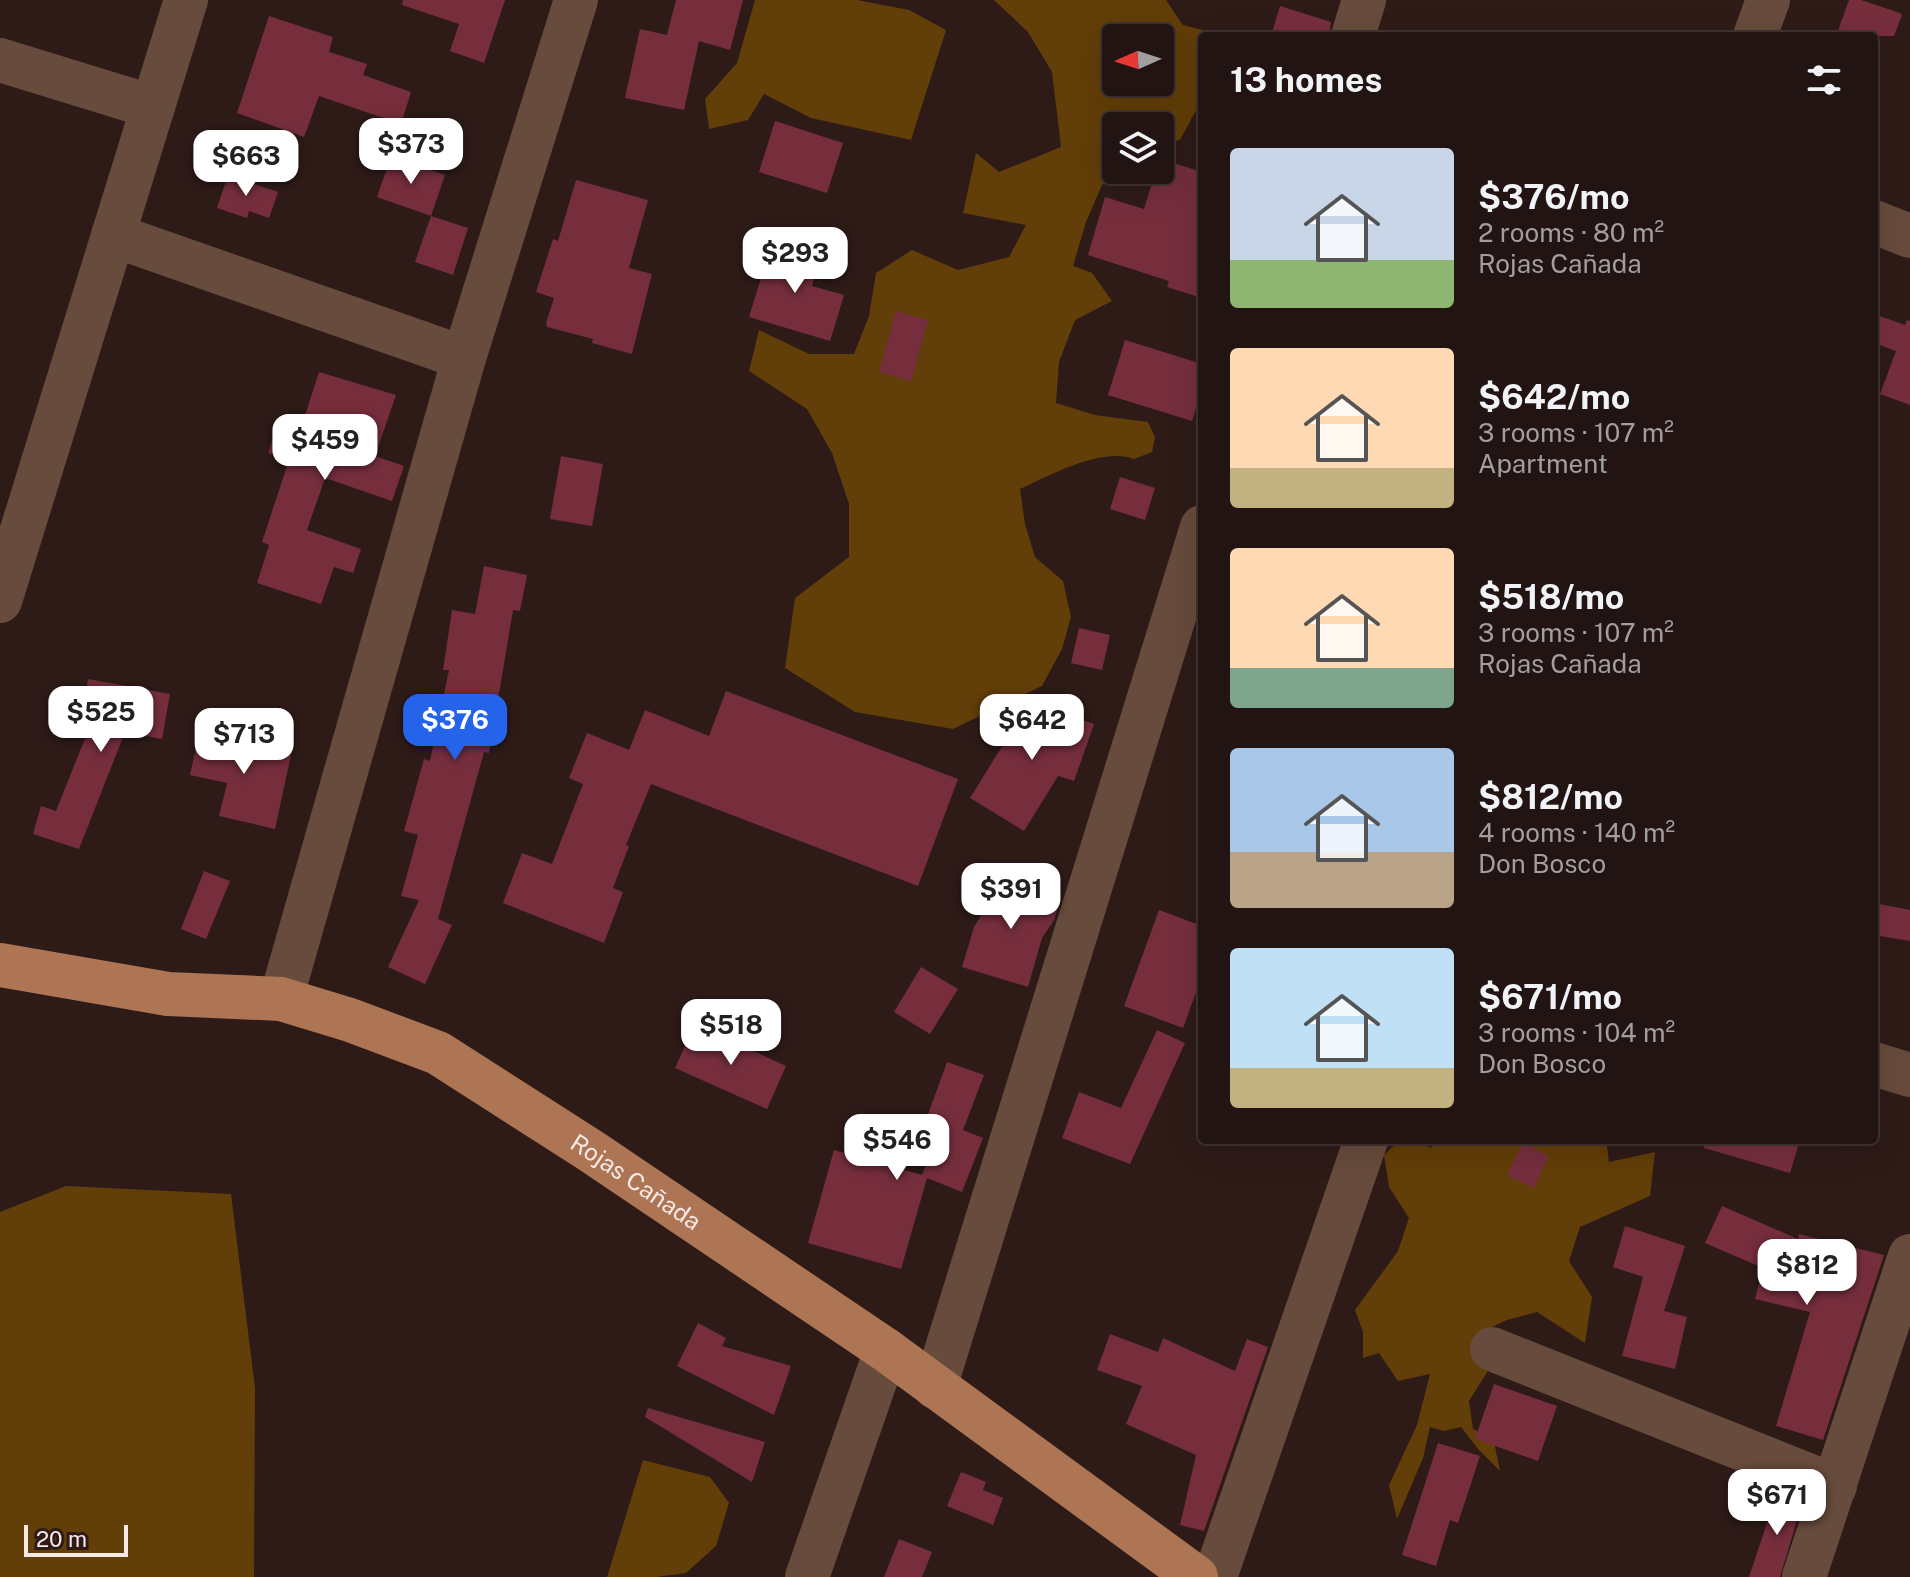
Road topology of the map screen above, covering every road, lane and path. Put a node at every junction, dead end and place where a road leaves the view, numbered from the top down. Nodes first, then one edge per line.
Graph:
1 (186, 0) edge
2 (576, 0) edge
3 (1364, 0) edge
4 (1768, 0) edge
5 (1354, 32) edge
6 (1756, 32) edge
7 (0, 60) edge
8 (153, 107) junction
9 (1878, 224) edge
10 (113, 235) junction
11 (1910, 236) edge
12 (464, 358) junction
13 (1198, 540) edge
14 (8, 545) edge
15 (0, 601) edge
16 (0, 965) edge
17 (281, 999) junction
18 (1878, 1065) edge
19 (1910, 1075) edge
20 (1365, 1144) edge
21 (1910, 1256) edge
22 (1492, 1349) dead end
23 (886, 1350) junction
24 (935, 1387) junction
25 (1835, 1486) junction
26 (807, 1577) edge
27 (1196, 1577) edge
28 (1215, 1577) edge
29 (1804, 1577) edge

1 - 8 street
2 - 12 street
3 - 5 street
4 - 6 street
7 - 8 street
8 - 10 street
9 - 11 street
10 - 12 street
10 - 14 street
12 - 17 street
13 - 24 street
14 - 15 street
16 - 17 main road, Rojas Cañada
17 - 23 main road, Rojas Cañada
18 - 19 street
20 - 28 street
21 - 25 street
22 - 25 street
23 - 24 main road, Rojas Cañada
23 - 26 street
24 - 27 main road, Rojas Cañada
25 - 29 street

